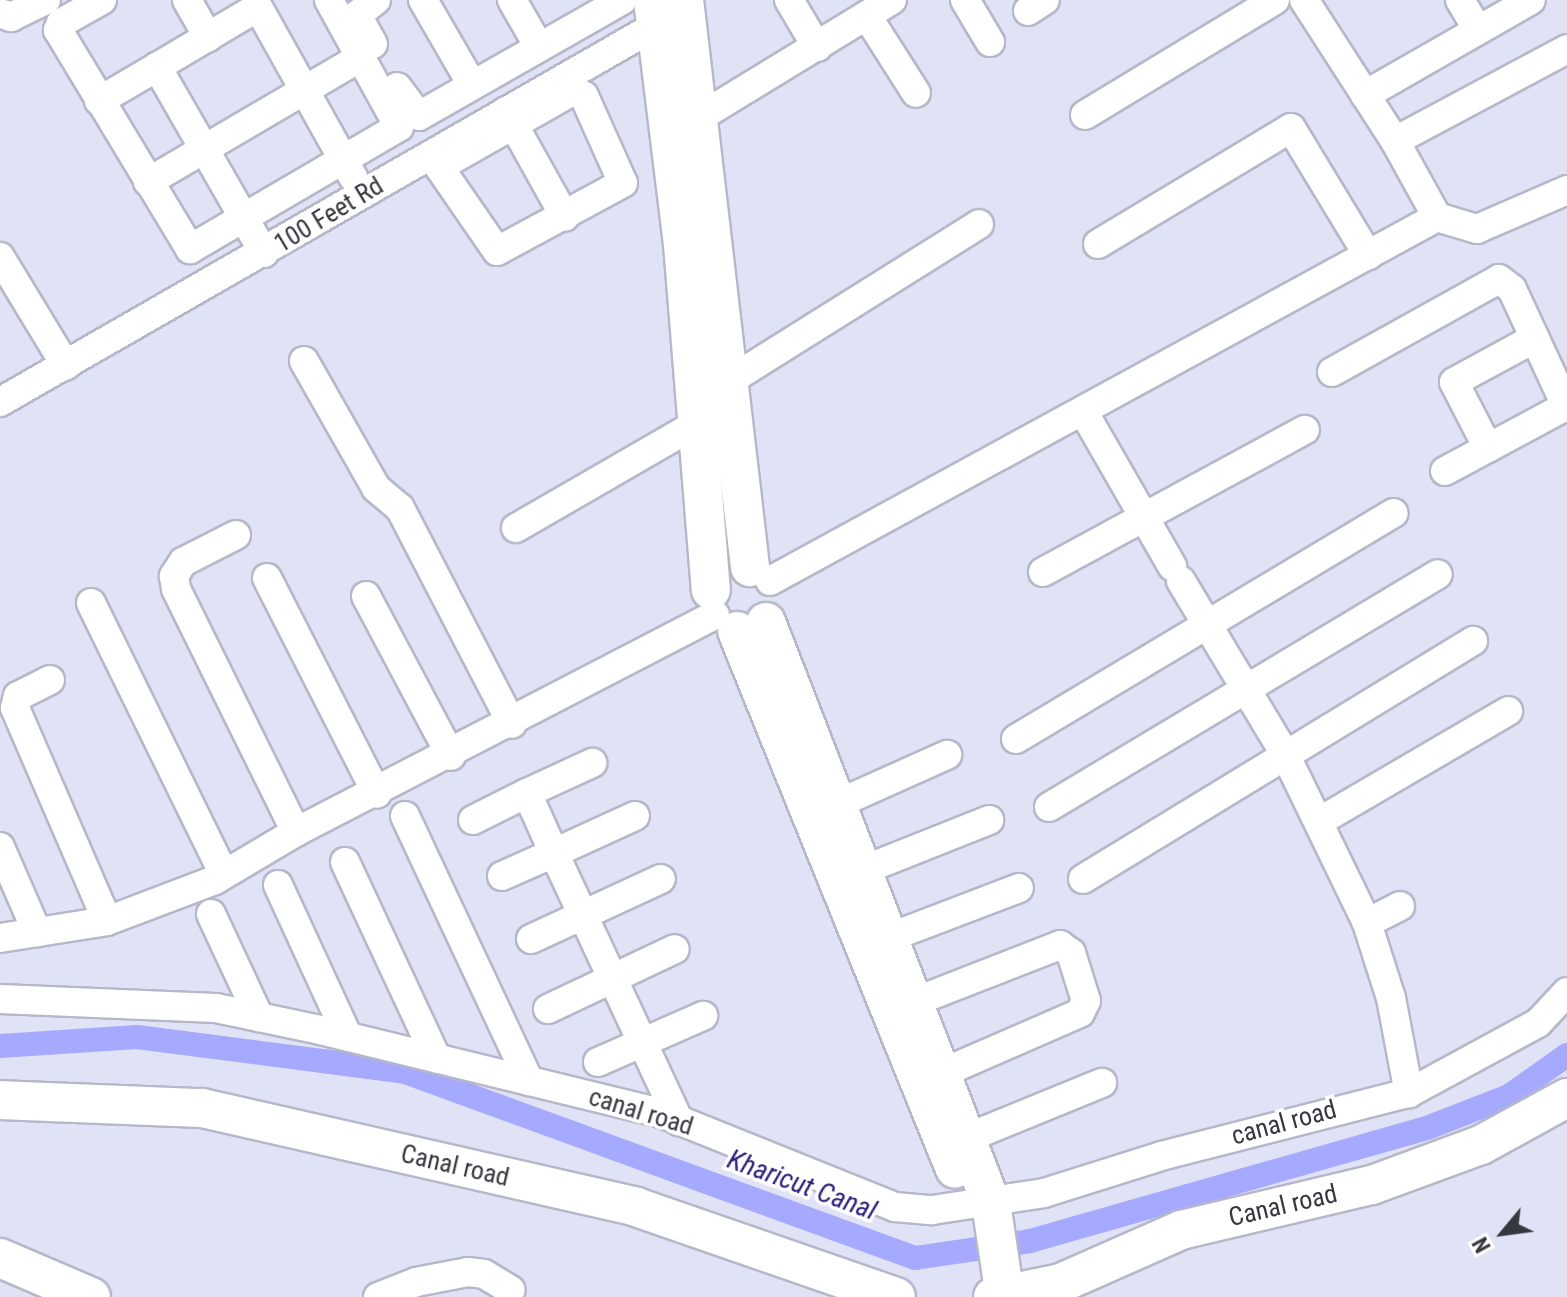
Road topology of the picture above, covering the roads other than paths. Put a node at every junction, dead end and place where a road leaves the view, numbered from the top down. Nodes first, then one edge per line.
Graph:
1 (46, 0) edge
2 (102, 0) edge
3 (187, 0) edge
4 (329, 0) edge
5 (376, 0) edge
6 (423, 0) edge
7 (512, 0) edge
8 (684, 0) edge
9 (789, 0) edge
10 (892, 0) edge
11 (965, 0) edge
12 (1275, 0) edge
13 (1304, 0) edge
14 (1460, 0) edge
15 (261, 2) edge
16 (1518, 3) edge
17 (603, 4) edge
18 (0, 13) edge
19 (655, 13) edge
20 (867, 16) junction
21 (1478, 30) junction
22 (208, 37) junction
23 (990, 42) dead end
24 (539, 47) junction
25 (817, 47) junction
26 (1567, 49) edge
27 (361, 57) junction
28 (157, 67) junction
29 (472, 85) junction
30 (305, 90) junction
31 (916, 93) dead end
32 (1365, 95) junction
33 (99, 101) junction
34 (1085, 115) dead end
35 (700, 117) junction
36 (510, 118) junction
37 (1395, 141) junction
38 (204, 149) junction
39 (344, 160) junction
40 (148, 182) junction
41 (1567, 190) edge
42 (363, 194) junction
43 (565, 217) junction
44 (1437, 217) junction
45 (244, 218) junction
46 (979, 224) dead end
47 (1098, 244) dead end
48 (264, 253) junction
49 (1368, 255) junction
50 (1, 261) edge
51 (1535, 338) junction
52 (304, 361) dead end
53 (66, 366) junction
54 (1332, 372) dead end
55 (729, 381) junction
56 (0, 402) edge
57 (1566, 407) edge
58 (1083, 411) junction
59 (696, 424) junction
60 (1305, 430) dead end
61 (1488, 448) junction
62 (1445, 471) dead end
63 (1393, 513) dead end
64 (1145, 518) junction
65 (516, 528) dead end
66 (236, 535) dead end
67 (1043, 572) dead end
68 (760, 574) junction
69 (1438, 574) dead end
70 (267, 578) dead end
71 (366, 596) dead end
72 (91, 603) dead end
73 (732, 614) junction
74 (1207, 623) junction
75 (1473, 641) dead end
76 (50, 680) dead end
77 (1247, 687) junction
78 (1508, 711) dead end
79 (512, 724) junction
80 (1016, 739) dead end
81 (947, 755) dead end
82 (451, 756) junction
83 (1286, 756) junction
84 (592, 763) dead end
85 (527, 793) junction
86 (377, 794) junction
87 (835, 805) junction
88 (1049, 807) dead end
89 (405, 816) dead end
90 (635, 816) dead end
91 (473, 820) dead end
92 (989, 820) dead end
93 (1320, 821) junction
94 (296, 832) junction
95 (0, 847) edge
96 (554, 853) junction
97 (345, 862) dead end
98 (861, 871) junction
99 (223, 872) junction
100 (502, 876) dead end
101 (661, 879) dead end
102 (1083, 879) dead end
103 (278, 885) dead end
104 (1019, 888) dead end
105 (1400, 906) dead end
106 (211, 914) dead end
107 (583, 915) junction
108 (107, 921) junction
109 (1367, 923) junction
110 (37, 932) junction
111 (0, 938) edge
112 (888, 938) junction
113 (531, 939) dead end
114 (675, 949) dead end
115 (613, 978) junction
116 (1567, 992) edge
117 (0, 999) edge
118 (914, 1002) junction
119 (548, 1009) dead end
120 (703, 1016) dead end
121 (259, 1017) junction
122 (348, 1037) junction
123 (642, 1042) junction
124 (437, 1059) junction
125 (598, 1062) dead end
126 (942, 1073) junction
127 (529, 1081) junction
128 (1102, 1083) dead end
129 (1409, 1093) junction
130 (1567, 1098) edge
131 (0, 1100) edge
132 (679, 1121) junction
133 (967, 1138) junction
134 (982, 1206) junction
135 (0, 1258) edge
136 (511, 1290) dead end
137 (996, 1296) edge
138 (91, 1297) edge
139 (378, 1297) edge
140 (896, 1297) edge

1 - 18 street
2 - 33 street
3 - 22 street
4 - 27 street
5 - 29 street
6 - 29 street
7 - 24 street
8 - 35 street
9 - 25 street
10 - 20 street
11 - 23 street
12 - 34 street
13 - 32 street
14 - 21 street
15 - 22 street
15 - 30 street
16 - 21 street
17 - 24 street
19 - 36 street, 100 Feet Rd
19 - 59 street
20 - 25 street
20 - 31 street
21 - 32 street
22 - 28 street
24 - 29 street
25 - 35 street
26 - 37 street
27 - 30 street
27 - 39 street
28 - 33 street
28 - 38 street
30 - 38 street
30 - 39 street
32 - 37 street
33 - 40 street
35 - 55 street
36 - 42 street, 100 Feet Rd
36 - 43 street
36 - 43 street
36 - 43 street
37 - 44 street
38 - 40 street
38 - 45 street
39 - 42 street
39 - 45 street
40 - 45 street
41 - 44 street
42 - 48 street, 100 Feet Rd
44 - 49 street
45 - 48 street
46 - 55 street
47 - 49 street
48 - 53 street, 100 Feet Rd
49 - 58 street
50 - 53 street
51 - 54 street
51 - 57 street
51 - 61 street
52 - 79 street
53 - 56 street, 100 Feet Rd
55 - 68 street
57 - 61 street
58 - 64 street
58 - 68 street
59 - 65 street
59 - 73 street
60 - 64 street
61 - 62 street
63 - 74 street
64 - 67 street
64 - 74 street
66 - 94 street
68 - 73 street
68 - 73 street
69 - 77 street
70 - 86 street
71 - 82 street
72 - 99 street
73 - 79 street
73 - 87 street
73 - 134 street
74 - 77 street
74 - 80 street
75 - 83 street
76 - 108 street
77 - 83 street
77 - 88 street
78 - 93 street
79 - 82 street
81 - 87 street
82 - 86 street
83 - 93 street
83 - 102 street
84 - 85 street
85 - 91 street
85 - 96 street
86 - 94 street
87 - 98 street
89 - 127 street
90 - 96 street
92 - 98 street
93 - 109 street
94 - 99 street
95 - 110 street
96 - 100 street
96 - 107 street
97 - 124 street
98 - 112 street
99 - 108 street
101 - 107 street
103 - 122 street
104 - 112 street
105 - 109 street
106 - 121 street
107 - 113 street
107 - 115 street
108 - 110 street
109 - 129 street
110 - 111 street
112 - 118 street
114 - 115 street
115 - 119 street
115 - 123 street
116 - 129 street, canal road
117 - 121 street, canal road
118 - 126 street
118 - 126 street
120 - 123 street
121 - 122 street, canal road
122 - 124 street, canal road
123 - 125 street
123 - 132 street
124 - 127 street, canal road
126 - 133 street
127 - 132 street, canal road
128 - 133 street
129 - 134 street, canal road
130 - 137 street, Canal road
131 - 140 street, Canal road
132 - 134 street, canal road
133 - 134 street
134 - 137 street
135 - 138 street
136 - 139 street

